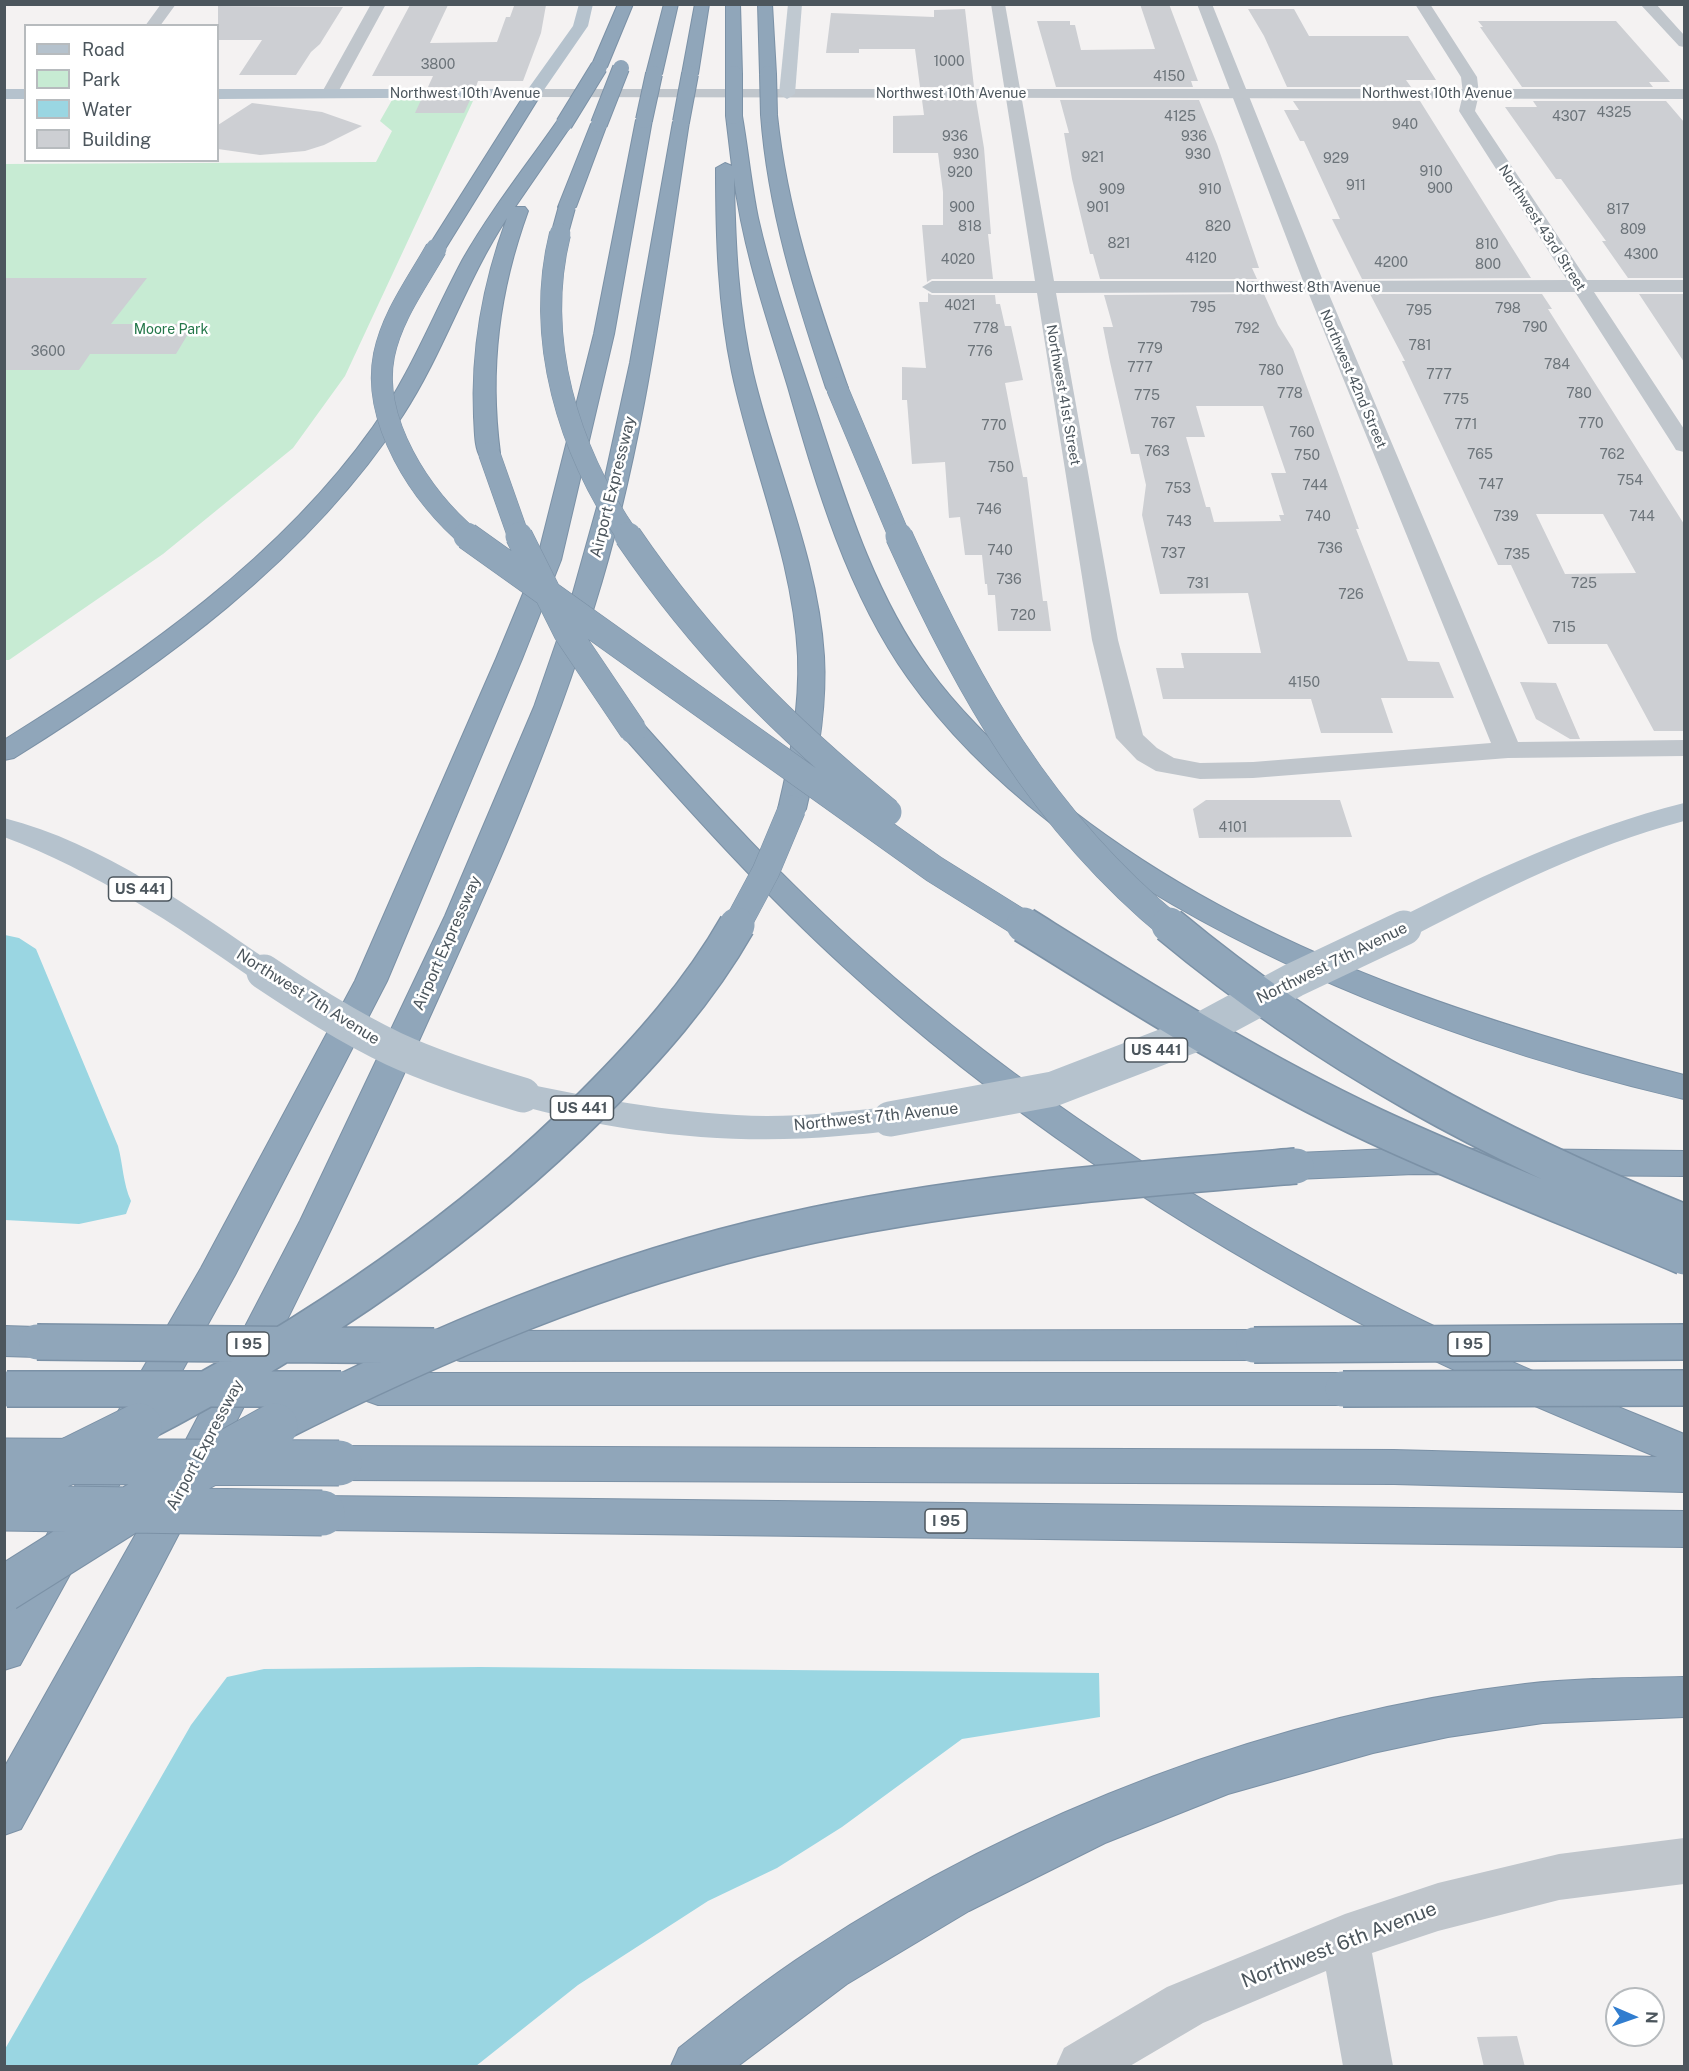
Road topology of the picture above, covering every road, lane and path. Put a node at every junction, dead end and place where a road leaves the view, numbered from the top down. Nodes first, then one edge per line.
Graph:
1 (169, 4) edge
2 (379, 4) edge
3 (586, 4) edge
4 (626, 4) edge
5 (671, 4) edge
6 (702, 4) edge
7 (734, 4) edge
8 (765, 4) edge
9 (775, 4) edge
10 (795, 4) edge
11 (998, 4) edge
12 (1204, 4) edge
13 (1422, 4) edge
14 (1647, 4) edge
15 (619, 20) junction
16 (154, 24) edge
17 (1684, 43) edge
18 (767, 48) junction
19 (4, 94) edge
20 (24, 94) edge
21 (219, 94) edge
22 (329, 94) junction
23 (533, 94) junction
24 (787, 94) junction
25 (1013, 94) junction
26 (1238, 94) junction
27 (1471, 94) junction
28 (1684, 94) edge
29 (734, 116) junction
30 (536, 167) junction
31 (1579, 286) junction
32 (1684, 286) edge
33 (932, 287) dead end
34 (1044, 288) junction
35 (1316, 288) junction
36 (1684, 445) edge
37 (1684, 748) edge
38 (1508, 750) junction
39 (6, 752) edge
40 (1684, 812) edge
41 (4, 827) edge
42 (1066, 953) junction
43 (1684, 1087) edge
44 (1684, 1164) edge
45 (1684, 1222) edge
46 (1684, 1257) edge
47 (21, 1341) edge
48 (1684, 1342) edge
49 (1684, 1388) edge
50 (6, 1389) edge
51 (1684, 1451) edge
52 (4, 1461) edge
53 (1684, 1475) edge
54 (4, 1493) edge
55 (4, 1508) edge
56 (1684, 1529) edge
57 (4, 1589) edge
58 (4, 1651) edge
59 (1684, 1697) edge
60 (4, 1813) edge
61 (1684, 1861) edge
62 (1345, 1938) junction
63 (697, 2067) edge
64 (1082, 2067) edge
65 (1368, 2067) edge

1 - 16 street
2 - 22 street
3 - 23 main road
4 - 15 highway
5 - 58 highway, bridge
6 - 60 highway, Airport Expressway, bridge
7 - 29 highway, bridge
8 - 18 highway
9 - 18 highway
10 - 24 main road
11 - 25 street, Northwest 41st Street
12 - 26 street, Northwest 42nd Street
13 - 27 street, Northwest 43rd Street
14 - 17 street
15 - 30 highway, bridge
15 - 42 highway, bridge
18 - 45 highway, bridge
19 - 20 main road
21 - 22 main road, Northwest 10th Avenue
22 - 23 main road, Northwest 10th Avenue
23 - 24 street, Northwest 10th Avenue
23 - 42 highway, bridge
24 - 25 street, Northwest 10th Avenue
25 - 26 street, Northwest 10th Avenue
25 - 34 street, Northwest 41st Street
26 - 27 street, Northwest 10th Avenue
26 - 35 street, Northwest 42nd Street
27 - 28 street, Northwest 10th Avenue
27 - 31 street, Northwest 43rd Street
29 - 43 highway
29 - 54 highway, bridge
30 - 39 highway
30 - 51 highway, bridge
31 - 32 street, Northwest 8th Avenue
31 - 35 street, Northwest 8th Avenue
31 - 36 street, Northwest 43rd Street
33 - 34 street, Northwest 8th Avenue
34 - 35 street, Northwest 8th Avenue
34 - 38 street, Northwest 41st Street
35 - 38 street, Northwest 42nd Street
37 - 38 street
40 - 41 main road, Northwest 7th Avenue / US 441, bridge
42 - 46 highway, bridge
44 - 57 highway, bridge
47 - 48 highway, I 95, bridge
49 - 50 highway, bridge
52 - 53 highway, bridge
55 - 56 highway, I 95, bridge
59 - 63 highway
61 - 62 street, Northwest 6th Avenue
62 - 64 street, Northwest 6th Avenue
62 - 65 street

